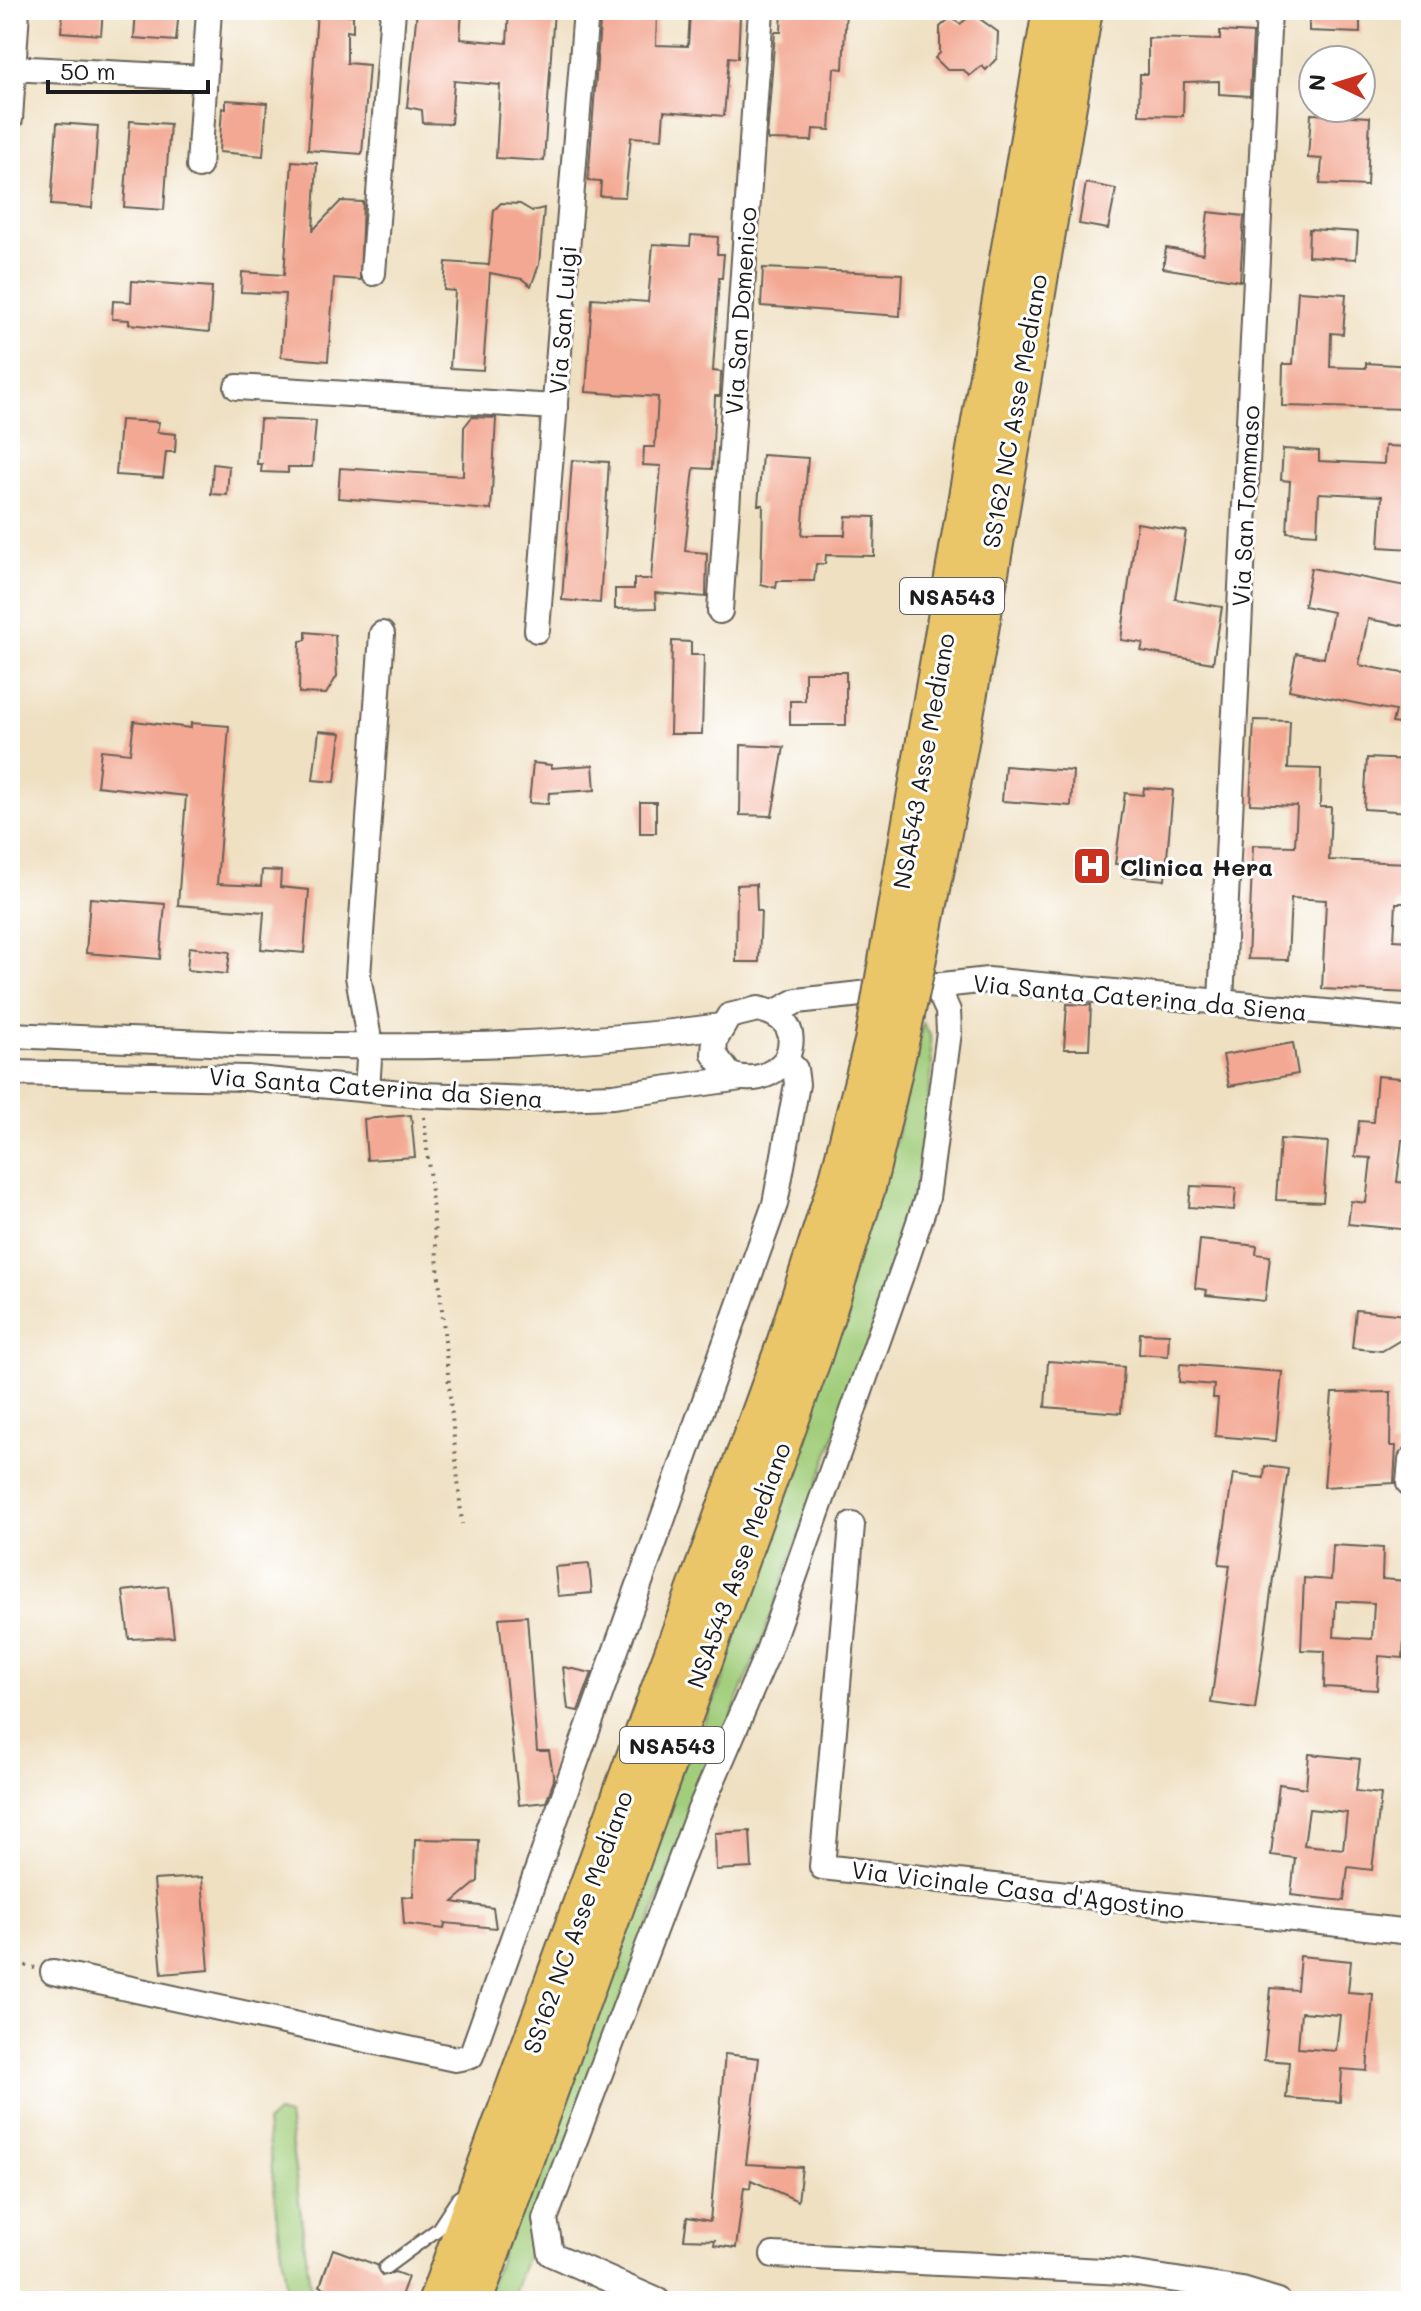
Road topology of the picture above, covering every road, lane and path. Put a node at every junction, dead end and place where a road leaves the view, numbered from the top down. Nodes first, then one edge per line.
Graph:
1 (17, 10) edge
2 (209, 10) edge
3 (393, 10) edge
4 (586, 10) edge
5 (761, 10) edge
6 (1052, 10) edge
7 (1083, 10) edge
8 (1269, 10) edge
9 (12, 68) edge
10 (204, 78) junction
11 (10, 119) edge
12 (199, 166) dead end
13 (373, 273) dead end
14 (237, 387) dead end
15 (555, 407) junction
16 (720, 611) dead end
17 (537, 630) dead end
18 (382, 634) dead end
19 (936, 985) junction
20 (822, 999) junction
21 (1221, 1001) junction
22 (774, 1013) junction
23 (1411, 1020) edge
24 (721, 1026) junction
25 (791, 1033) junction
26 (10, 1035) edge
27 (62, 1037) junction
28 (370, 1045) junction
29 (786, 1060) junction
30 (10, 1073) edge
31 (62, 1074) junction
32 (741, 1078) junction
33 (367, 1089) junction
34 (422, 1095) junction
35 (852, 1183) junction
36 (462, 1524) dead end
37 (852, 1525) dead end
38 (1411, 1932) edge
39 (53, 1972) dead end
40 (497, 2142) junction
41 (773, 2255) dead end
42 (385, 2268) dead end
43 (438, 2301) edge
44 (473, 2301) edge
45 (658, 2301) edge
46 (1278, 2301) edge

1 - 9 street
2 - 10 street
3 - 13 street
4 - 15 street, Via San Luigi
5 - 16 street, Via San Domenico
6 - 35 highway, NSA543 Asse Mediano / NSA543, bridge
7 - 35 highway, SS162 NC Asse Mediano, bridge
8 - 21 street, Via San Tommaso
9 - 10 street
9 - 11 street
10 - 12 street
14 - 15 street
15 - 17 street, Via San Luigi
18 - 28 street
19 - 20 street, Via Santa Caterina da Siena
19 - 21 street, Via Santa Caterina da Siena
19 - 45 street
20 - 22 street, Via Santa Caterina da Siena
20 - 25 street
21 - 23 street, Via Santa Caterina da Siena
22 - 24 street
22 - 25 street
24 - 28 street, Via Santa Caterina da Siena
24 - 32 street
25 - 29 street
26 - 27 street, Via Santa Caterina da Siena
27 - 28 street, Via Santa Caterina da Siena
27 - 31 street
28 - 33 street
29 - 32 street
29 - 39 street
30 - 31 street, Via Santa Caterina da Siena
31 - 33 street, Via Santa Caterina da Siena
32 - 34 street, Via Santa Caterina da Siena
33 - 34 street, Via Santa Caterina da Siena
34 - 36 path
35 - 40 highway, SS162 NC Asse Mediano
35 - 44 highway, NSA543 Asse Mediano / NSA543
37 - 38 street, Via Vicinale Casa d'Agostino
40 - 42 lane
40 - 43 highway, SS162 NC Asse Mediano
41 - 46 street

